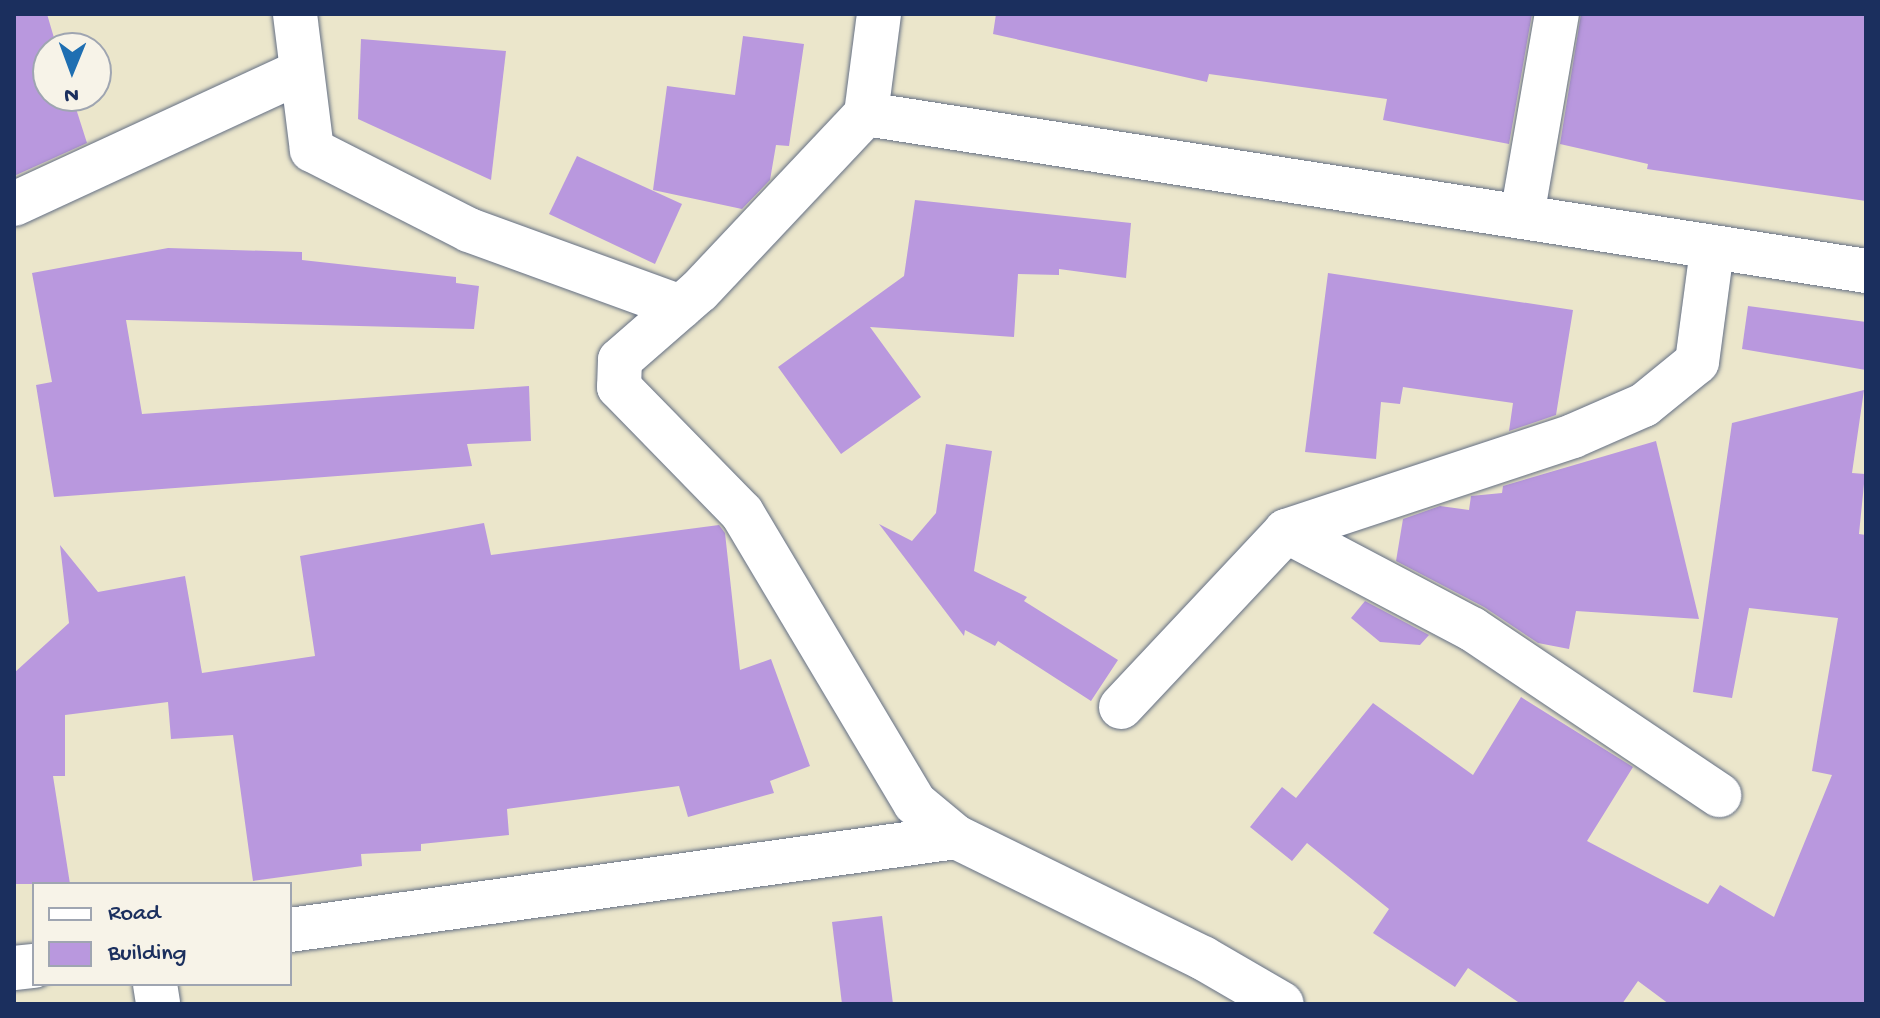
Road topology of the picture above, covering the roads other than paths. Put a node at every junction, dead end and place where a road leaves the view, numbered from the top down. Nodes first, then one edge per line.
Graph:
1 (295, 14) edge
2 (879, 14) edge
3 (1557, 14) edge
4 (300, 72) junction
5 (866, 114) junction
6 (14, 204) edge
7 (1522, 216) junction
8 (1712, 250) junction
9 (1866, 271) edge
10 (680, 307) junction
11 (1286, 531) junction
12 (1121, 707) dead end
13 (1719, 795) dead end
14 (956, 837) junction
15 (292, 930) edge
16 (1282, 1004) edge

1 - 4 street
2 - 5 street
3 - 7 street
4 - 6 street
4 - 10 street
5 - 7 street
5 - 10 street
7 - 8 street
8 - 9 street
8 - 11 street
10 - 14 street
11 - 12 street
11 - 13 street
14 - 15 street
14 - 16 street

